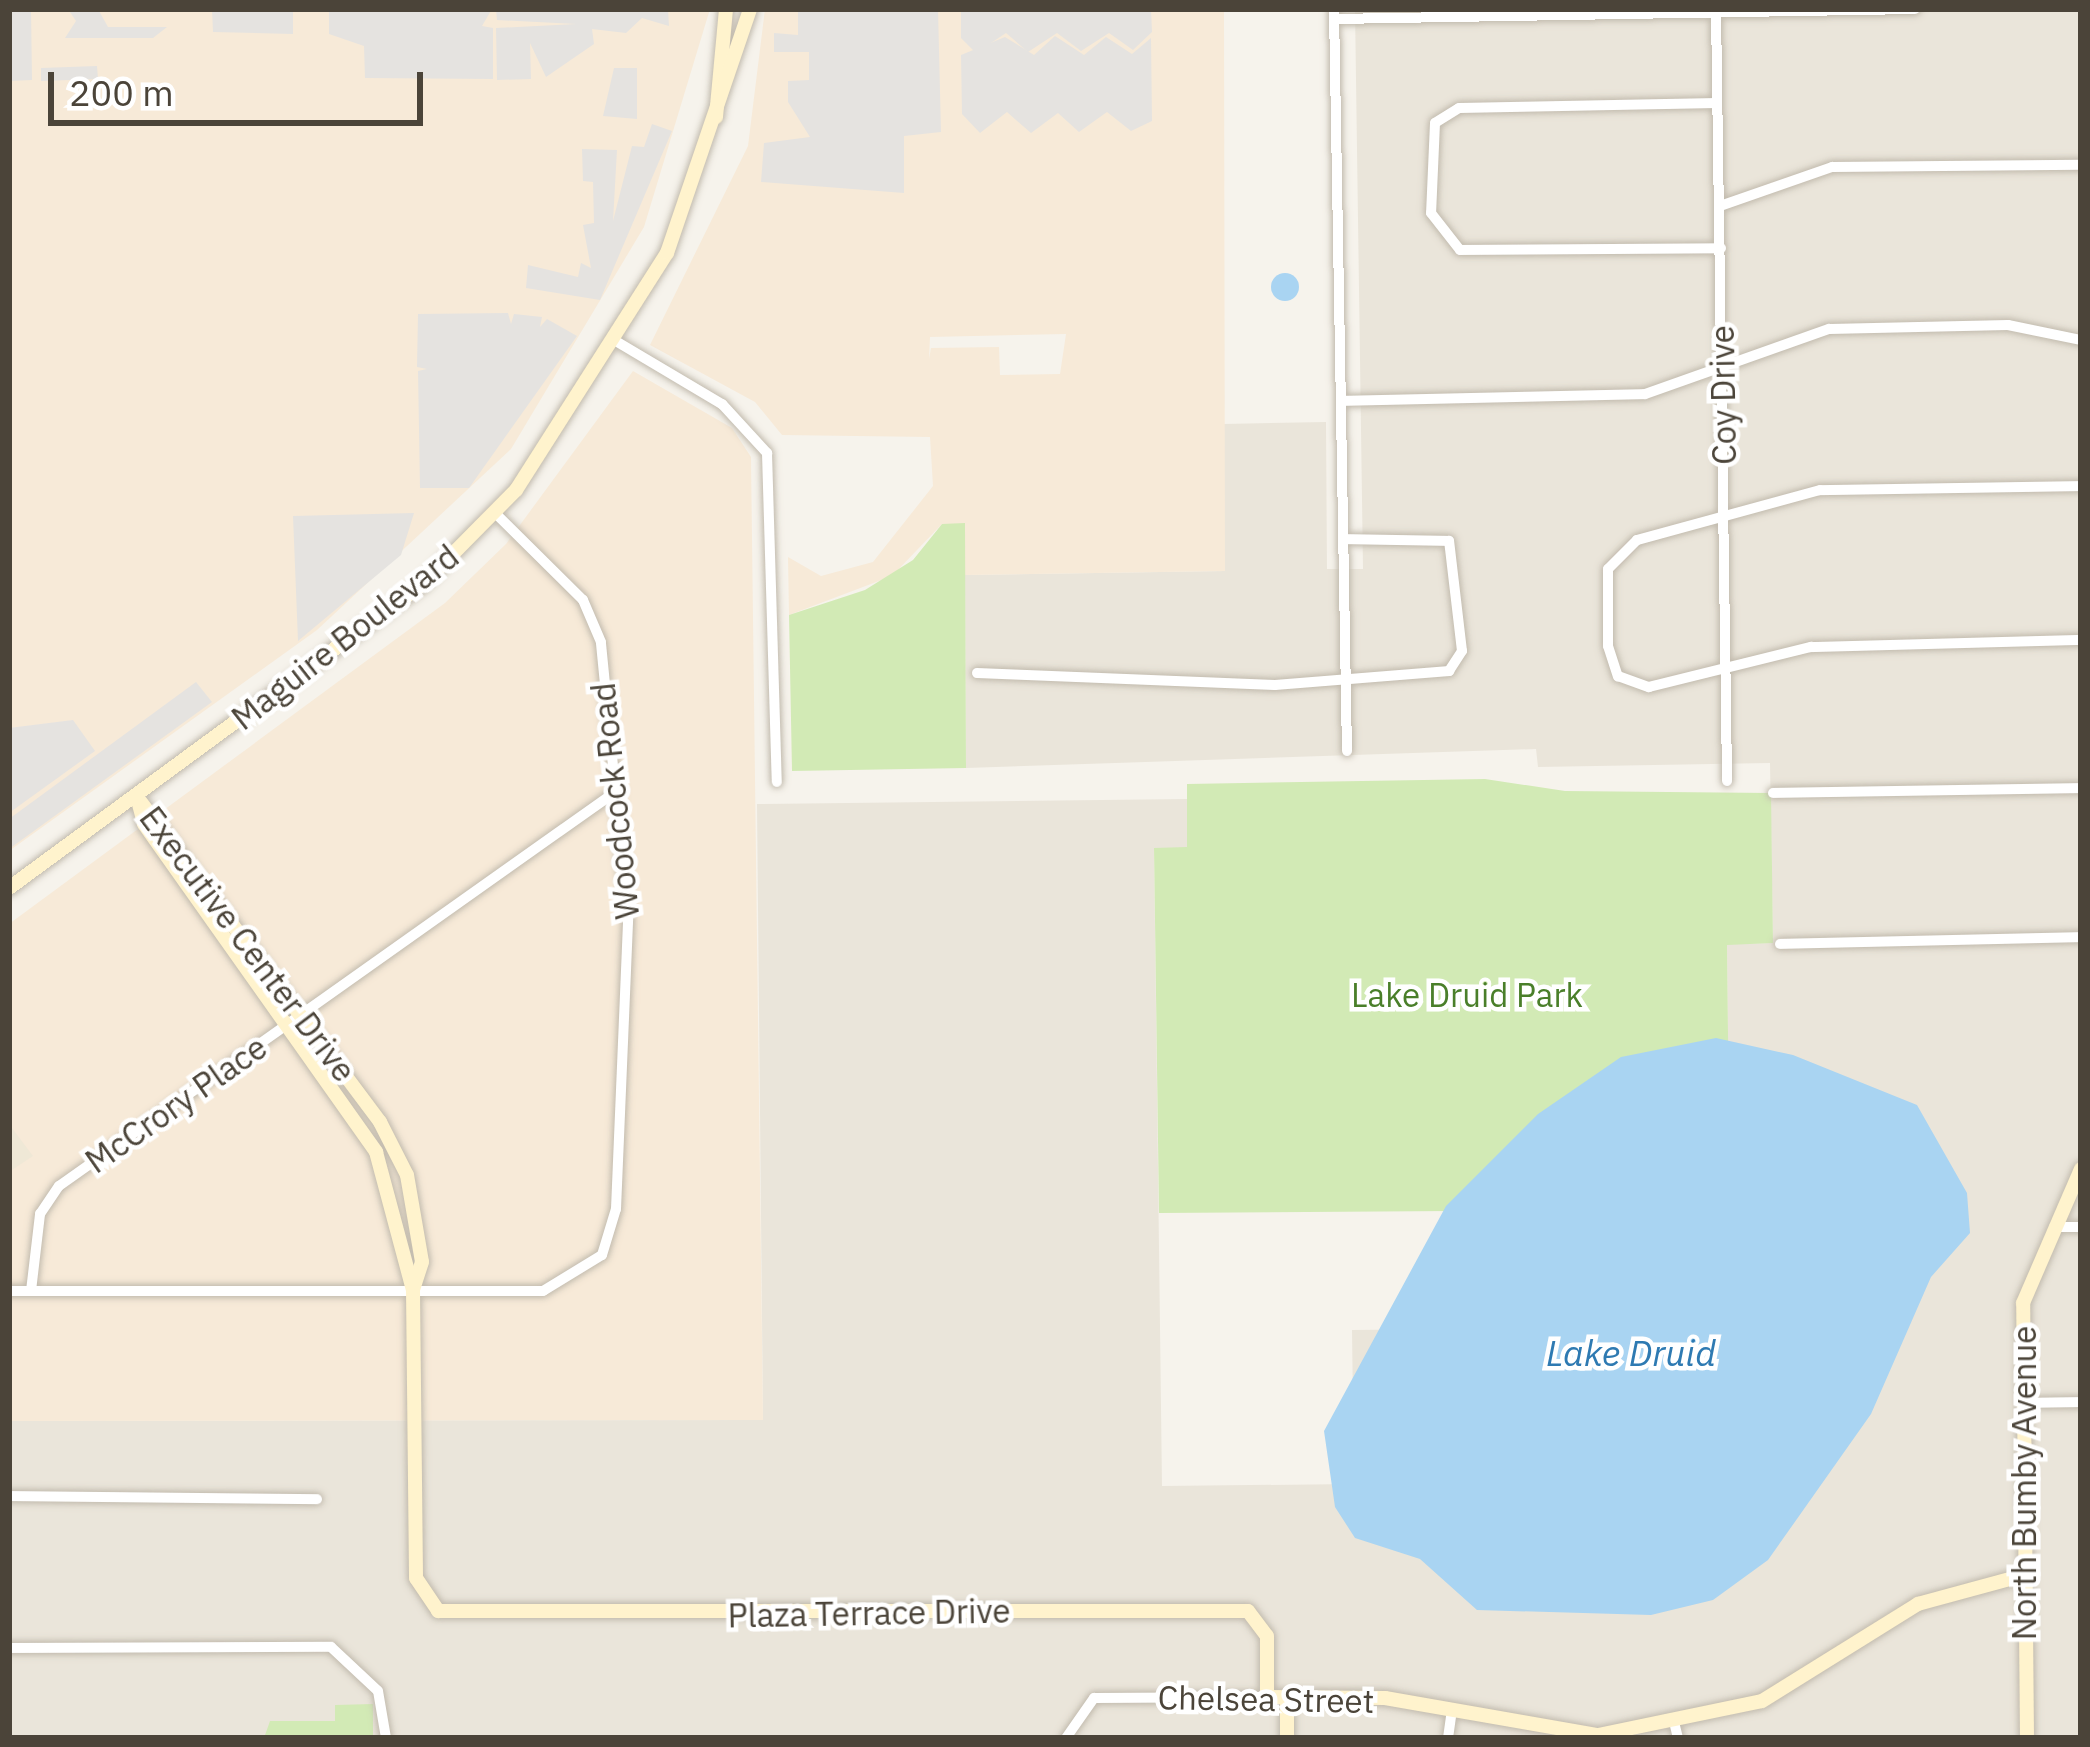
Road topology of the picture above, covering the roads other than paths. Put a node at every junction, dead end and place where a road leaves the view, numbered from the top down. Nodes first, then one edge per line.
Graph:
1 (726, 9) edge
2 (749, 9) edge
3 (1916, 9) edge
4 (1716, 12) edge
5 (1334, 14) edge
6 (1717, 103) junction
7 (715, 134) junction
8 (2081, 165) edge
9 (1720, 206) junction
10 (1720, 248) junction
11 (614, 340) junction
12 (2081, 340) edge
13 (1723, 367) junction
14 (1342, 401) junction
15 (2081, 486) edge
16 (495, 513) junction
17 (1725, 522) junction
18 (1344, 539) junction
19 (2081, 640) edge
20 (1726, 672) junction
21 (977, 673) dead end
22 (1345, 682) junction
23 (1347, 751) dead end
24 (1727, 781) dead end
25 (776, 782) dead end
26 (2081, 788) edge
27 (618, 790) junction
28 (1773, 793) dead end
29 (137, 797) junction
30 (9, 888) edge
31 (2081, 938) edge
32 (1780, 944) dead end
33 (302, 1015) junction
34 (287, 1026) junction
35 (2081, 1169) edge
36 (2049, 1227) junction
37 (2081, 1227) edge
38 (413, 1290) junction
39 (9, 1291) edge
40 (31, 1291) junction
41 (2081, 1402) edge
42 (2022, 1403) junction
43 (9, 1496) edge
44 (317, 1499) dead end
45 (2024, 1575) junction
46 (416, 1578) joint
47 (9, 1648) edge
48 (1267, 1697) junction
49 (1287, 1697) junction
50 (1451, 1716) junction
51 (1676, 1732) edge
52 (386, 1738) edge
53 (1066, 1738) edge
54 (1287, 1738) edge
55 (1448, 1738) edge
56 (2027, 1738) edge

1 - 7 street, Maguire Boulevard
2 - 7 street, Maguire Boulevard
3 - 4 street
4 - 5 street
4 - 6 street, Coy Drive
5 - 14 street
6 - 9 street, Coy Drive
6 - 10 street
7 - 11 street, Maguire Boulevard
8 - 9 street
9 - 10 street, Coy Drive
10 - 13 street, Coy Drive
11 - 16 street, Maguire Boulevard
11 - 25 street
12 - 13 street
13 - 14 street
13 - 17 street, Coy Drive
14 - 18 street
15 - 17 street
16 - 27 street, Woodcock Road
16 - 29 street, Maguire Boulevard
17 - 20 street, Coy Drive
17 - 20 street
18 - 22 street
18 - 22 street
19 - 20 street
20 - 24 street, Coy Drive
21 - 22 street
22 - 23 street
26 - 28 street
27 - 33 street, McCrory Place
27 - 38 street, Woodcock Road
29 - 30 street, Maguire Boulevard
29 - 33 street, Executive Center Drive
29 - 34 street, Executive Center Drive
31 - 32 street
33 - 34 street, McCrory Place
33 - 38 street, Executive Center Drive
34 - 38 street, Executive Center Drive
34 - 40 street, McCrory Place
35 - 36 street, North Bumby Avenue
36 - 37 street
36 - 42 street, North Bumby Avenue
38 - 40 street
38 - 46 street, Executive Center Drive
39 - 40 street
41 - 42 street
42 - 45 street, North Bumby Avenue
43 - 44 street
45 - 51 street, Chelsea Street
45 - 56 street, North Bumby Avenue
46 - 48 street, Plaza Terrace Drive
47 - 52 street
48 - 49 street, Chelsea Street
48 - 53 street, Chelsea Street
49 - 50 street, Chelsea Street
49 - 54 street
50 - 51 street, Chelsea Street
50 - 55 street

